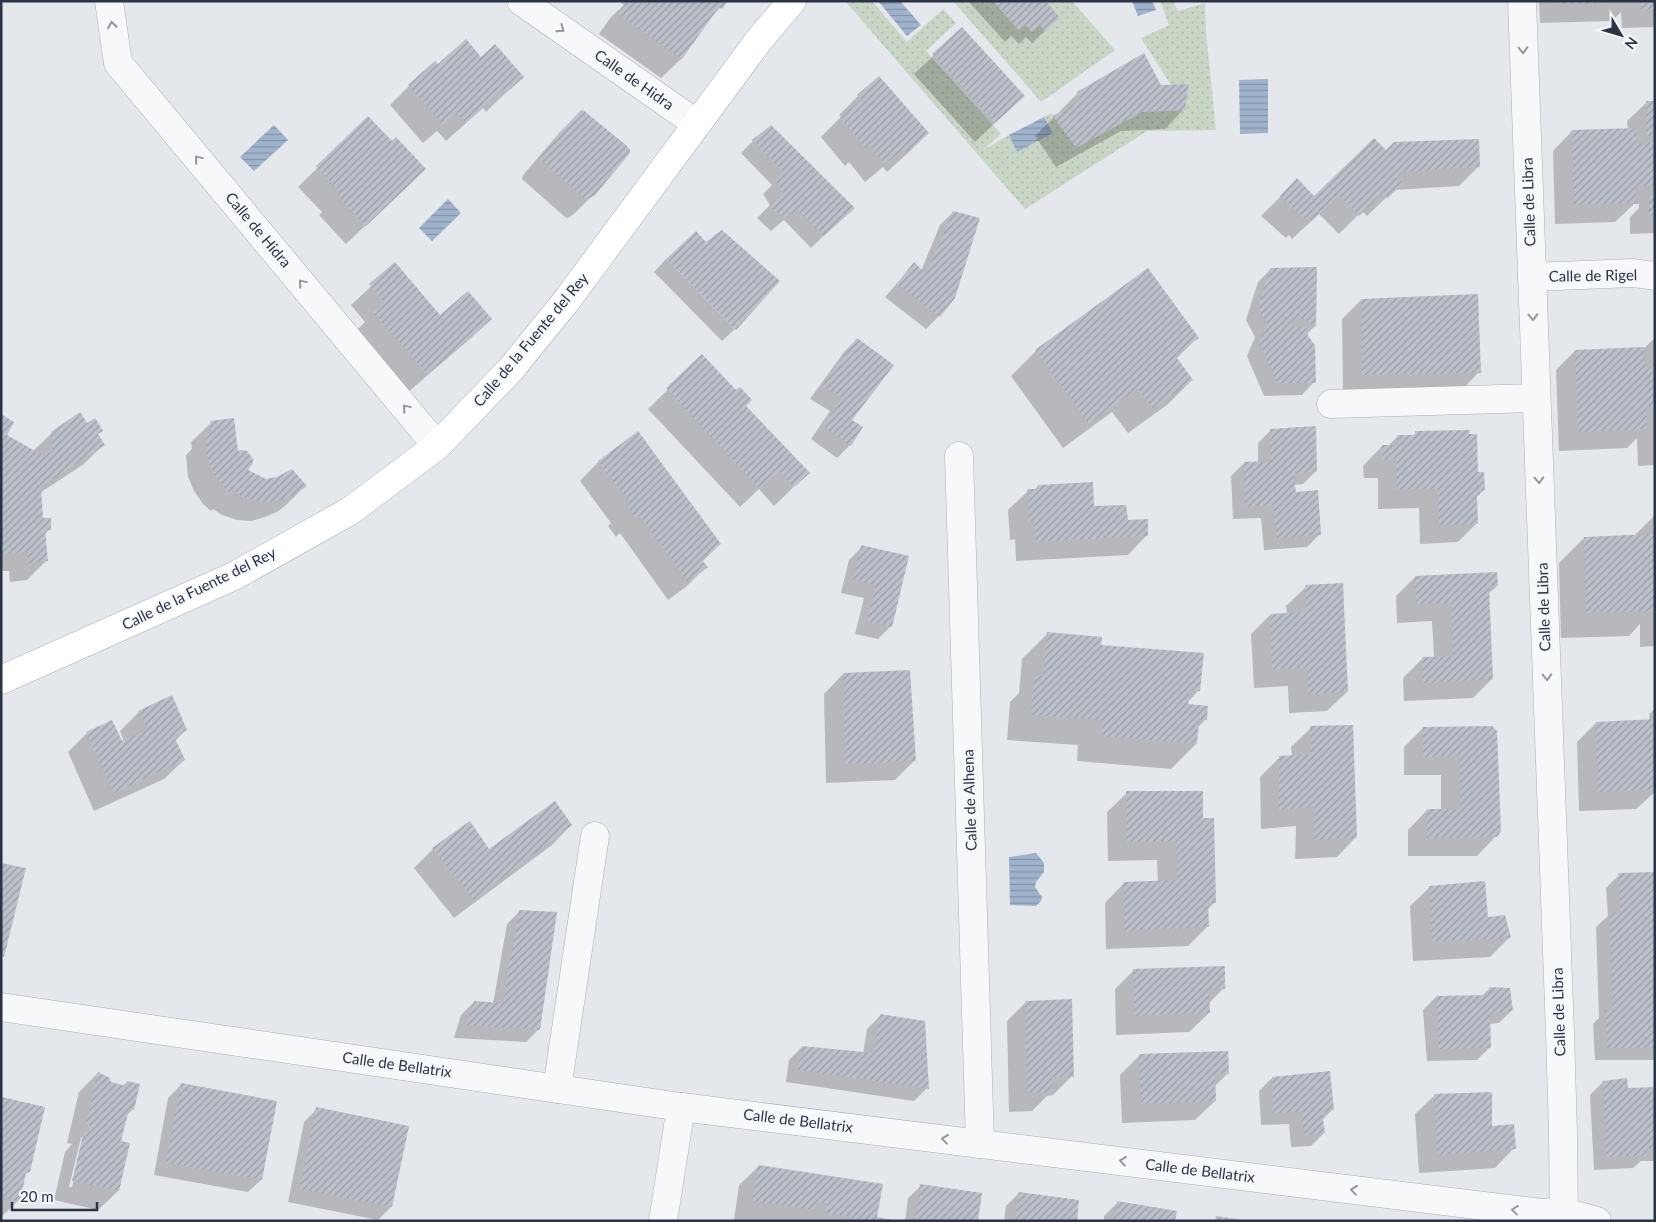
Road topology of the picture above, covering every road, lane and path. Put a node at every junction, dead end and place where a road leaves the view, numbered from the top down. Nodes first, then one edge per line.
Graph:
1 (109, 1) edge
2 (521, 1) edge
3 (792, 1) edge
4 (1522, 1) edge
5 (697, 124) junction
6 (1655, 276) edge
7 (1532, 277) junction
8 (1536, 398) junction
9 (1331, 404) dead end
10 (437, 446) junction
11 (960, 456) dead end
12 (1, 680) edge
13 (595, 836) dead end
14 (1, 1007) edge
15 (557, 1089) junction
16 (681, 1106) junction
17 (980, 1144) junction
18 (1564, 1217) edge
19 (663, 1221) edge
20 (1597, 1221) edge

10 -> 1 street, Calle de Hidra
2 -> 5 street, Calle de Hidra
3 - 5 street, Calle de la Fuente del Rey
4 -> 7 street, Calle de Libra
5 - 10 street, Calle de la Fuente del Rey
6 - 7 street, Calle de Rigel
7 -> 8 street, Calle de Libra
8 - 9 street
8 -> 18 street, Calle de Libra
10 - 12 street, Calle de la Fuente del Rey
11 - 17 street, Calle de Alhena
13 - 15 street
14 - 15 street, Calle de Bellatrix
15 - 16 street, Calle de Bellatrix
17 -> 16 street, Calle de Bellatrix
16 - 19 street
18 -> 17 street, Calle de Bellatrix
18 - 20 street, Calle de Bellatrix

